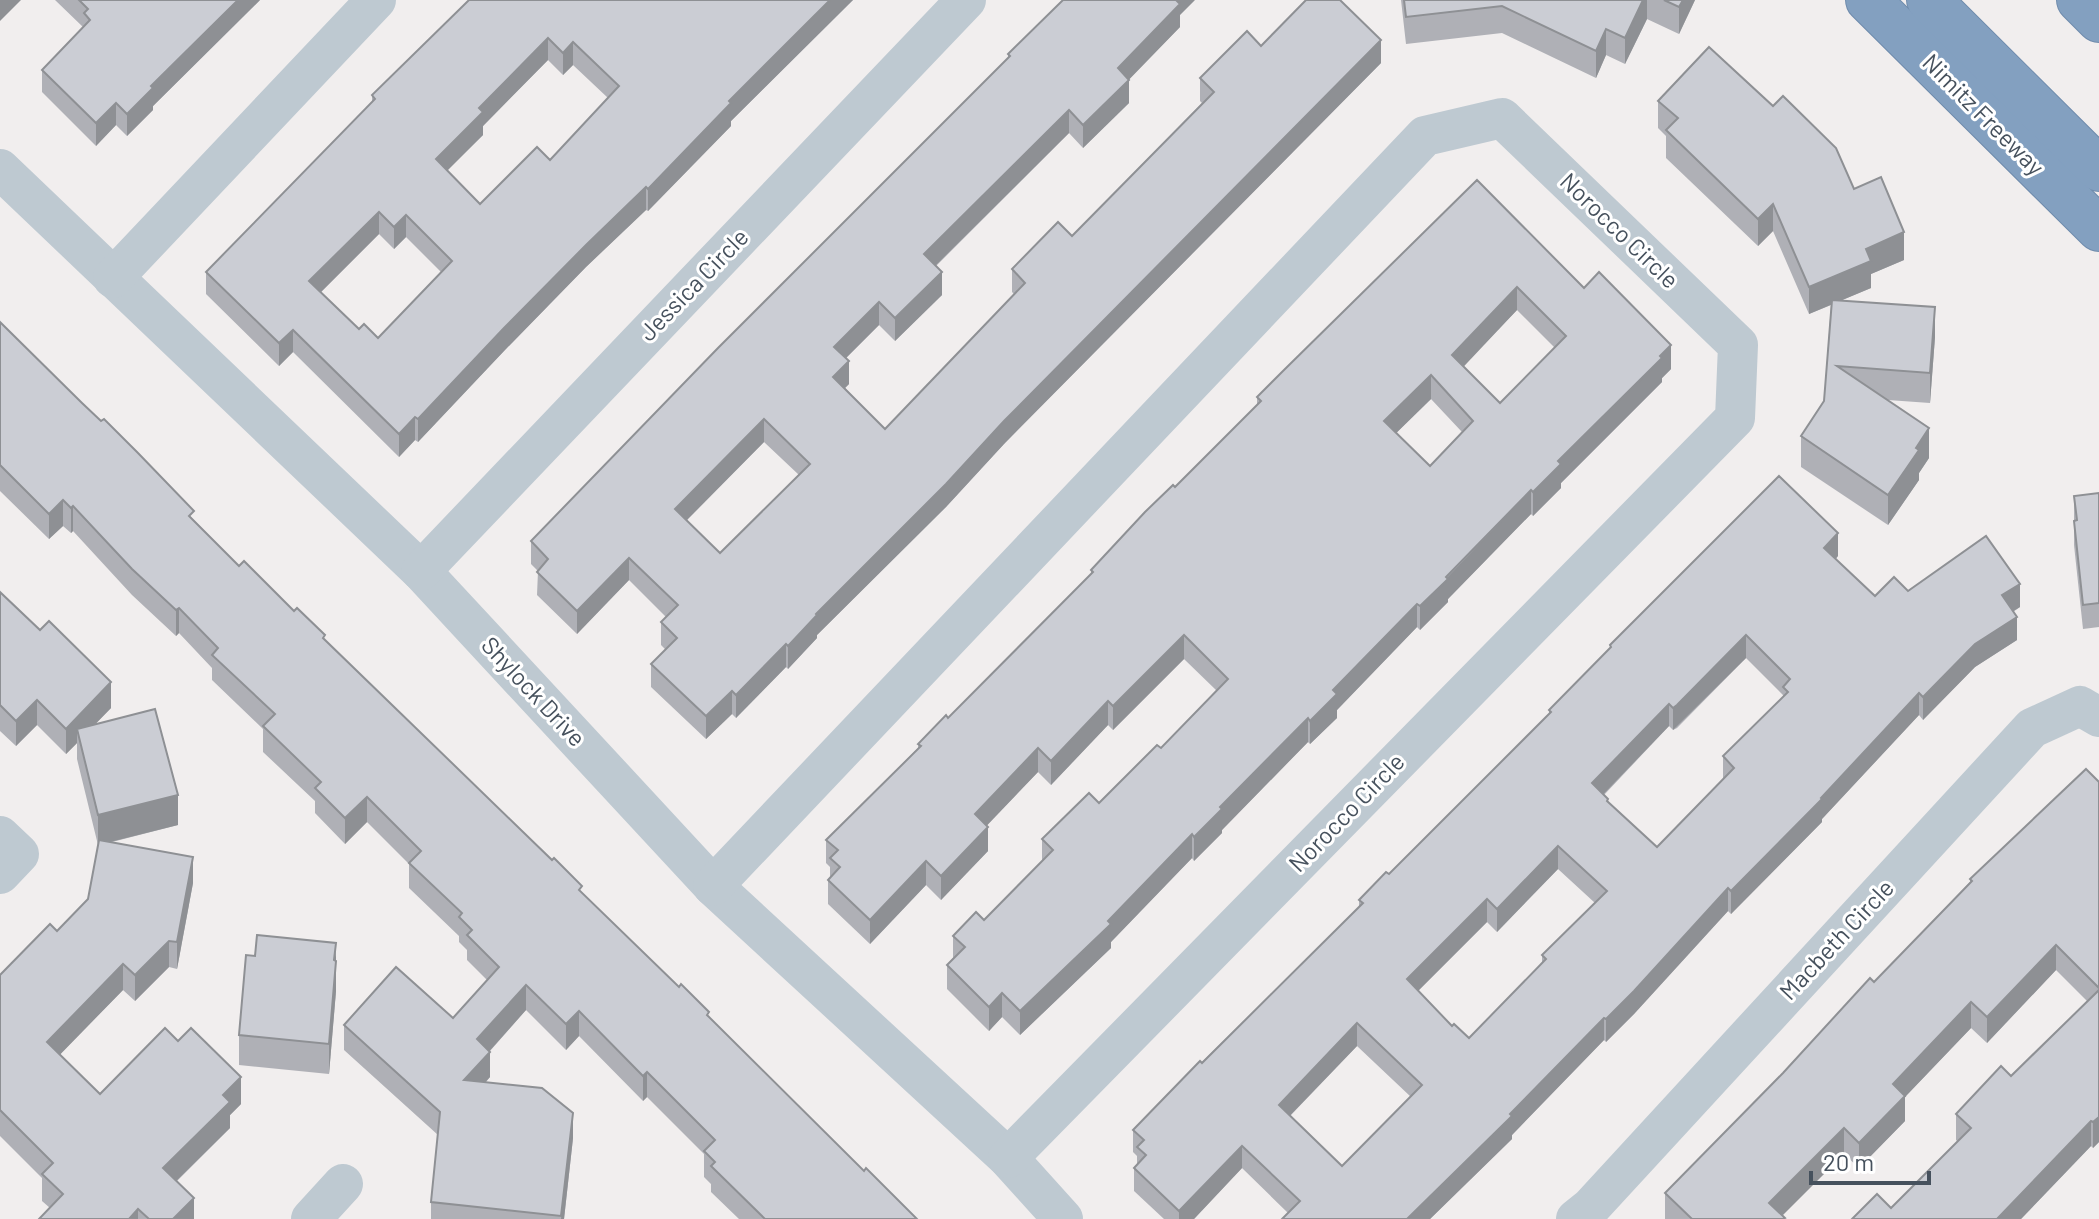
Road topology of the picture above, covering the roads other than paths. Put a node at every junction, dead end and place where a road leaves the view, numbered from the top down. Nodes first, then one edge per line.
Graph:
1 (376, 0) edge
2 (966, 0) edge
3 (1868, 0) edge
4 (1929, 0) edge
5 (2079, 0) edge
6 (2099, 20) edge
7 (0, 169) edge
8 (2099, 169) edge
9 (2099, 229) edge
10 (113, 278) junction
11 (421, 571) junction
12 (2099, 717) edge
13 (0, 836) edge
14 (0, 874) edge
15 (713, 886) junction
16 (1008, 1158) junction
17 (343, 1184) dead end
18 (1590, 1215) edge
19 (311, 1219) edge
20 (1063, 1219) edge

1 - 10 street
2 - 11 street, Jessica Circle
3 - 9 highway, Nimitz Freeway
4 - 8 highway
5 - 6 highway
7 - 10 street, Shylock Drive
10 - 11 street, Shylock Drive
11 - 15 street, Shylock Drive
12 - 18 street, Macbeth Circle
13 - 14 street
15 - 16 street, Shylock Drive
15 - 16 street, Norocco Circle
16 - 20 street, Shylock Drive
17 - 19 street

